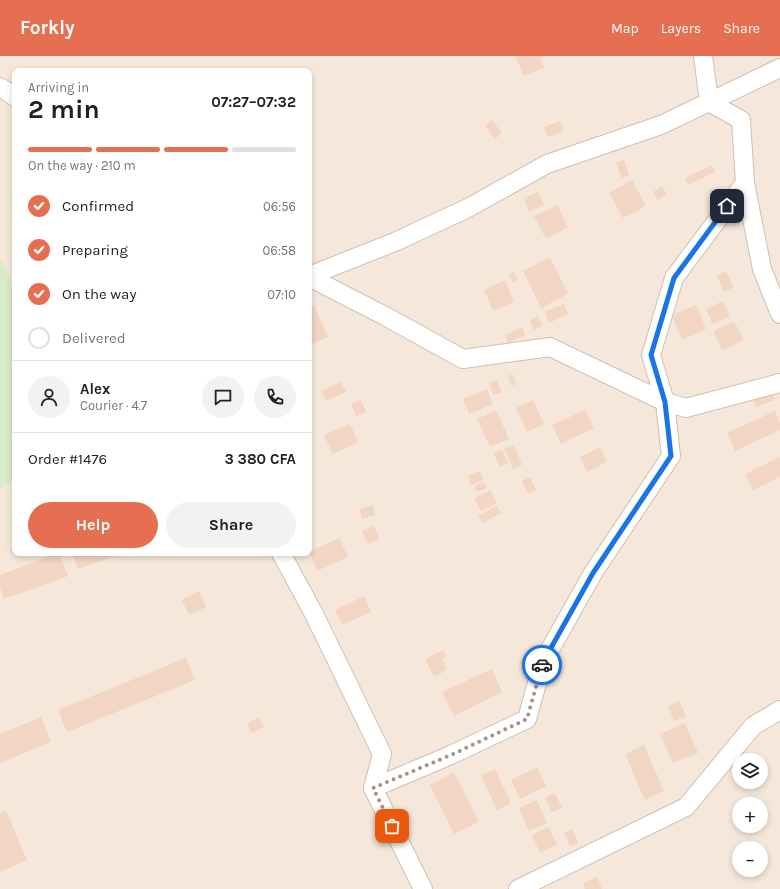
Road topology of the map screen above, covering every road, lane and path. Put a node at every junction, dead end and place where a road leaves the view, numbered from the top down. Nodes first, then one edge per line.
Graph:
1 (703, 56) edge
2 (780, 68) edge
3 (0, 87) edge
4 (12, 95) edge
5 (709, 102) junction
6 (744, 183) junction
7 (312, 276) edge
8 (312, 279) edge
9 (780, 314) edge
10 (780, 383) edge
11 (665, 402) junction
12 (283, 556) edge
13 (780, 710) edge
14 (373, 788) junction
15 (423, 889) edge
16 (518, 889) edge

1 - 5 street
2 - 5 street
3 - 4 street
5 - 6 street
5 - 7 street
6 - 9 street
6 - 11 street
8 - 11 street
10 - 11 street
11 - 14 street
12 - 14 street
13 - 16 street
14 - 15 street

